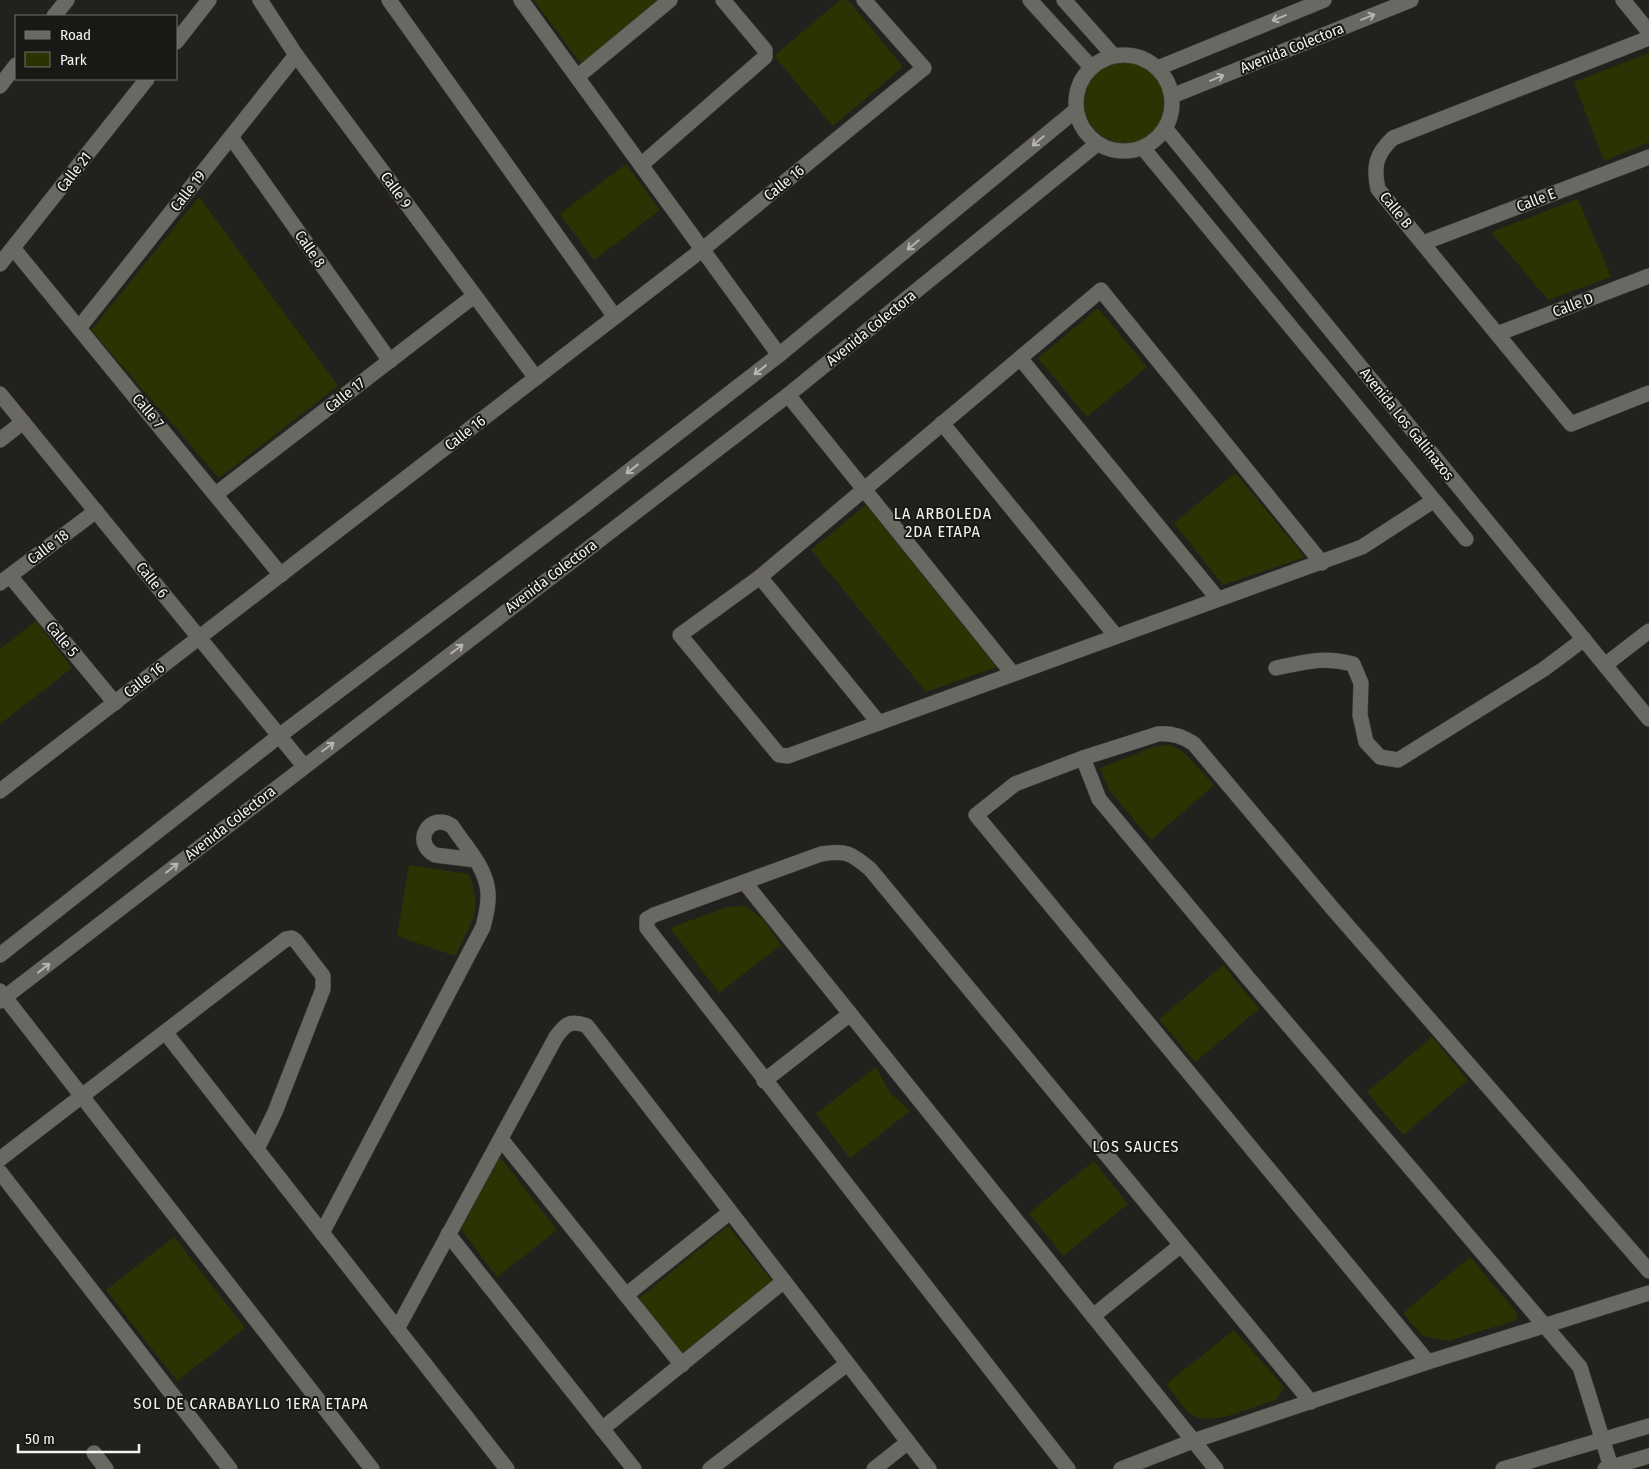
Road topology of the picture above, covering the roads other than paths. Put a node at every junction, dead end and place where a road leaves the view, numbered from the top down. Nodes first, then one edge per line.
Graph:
1 (67, 0) edge
2 (209, 0) edge
3 (260, 0) edge
4 (389, 0) edge
5 (521, 0) edge
6 (670, 0) edge
7 (723, 0) edge
8 (864, 0) edge
9 (1030, 0) edge
10 (1064, 0) edge
11 (1324, 0) edge
12 (1412, 0) edge
13 (1623, 0) edge
14 (55, 15) edge
15 (1649, 32) edge
16 (1649, 38) edge
17 (178, 39) edge
18 (296, 55) junction
19 (1113, 55) junction
20 (15, 66) edge
21 (1091, 68) junction
22 (1158, 68) junction
23 (577, 77) junction
24 (146, 80) edge
25 (1, 81) edge
26 (1172, 96) junction
27 (1076, 110) junction
28 (1165, 128) junction
29 (231, 137) junction
30 (1097, 144) junction
31 (1143, 148) junction
32 (1649, 157) edge
33 (641, 165) junction
34 (1423, 243) junction
35 (13, 248) junction
36 (703, 249) junction
37 (0, 264) edge
38 (1649, 276) edge
39 (474, 296) junction
40 (615, 317) junction
41 (79, 328) junction
42 (1497, 334) junction
43 (780, 355) junction
44 (1020, 358) junction
45 (390, 361) junction
46 (536, 378) junction
47 (1649, 393) edge
48 (0, 394) edge
49 (788, 395) junction
50 (23, 422) junction
51 (942, 423) junction
52 (0, 440) edge
53 (863, 489) junction
54 (216, 494) junction
55 (1433, 501) junction
56 (96, 511) junction
57 (1466, 539) dead end
58 (1322, 563) junction
59 (281, 574) junction
60 (760, 576) junction
61 (5, 580) edge
62 (1218, 599) junction
63 (1649, 631) edge
64 (1116, 636) junction
65 (199, 638) junction
66 (1584, 639) junction
67 (1605, 665) junction
68 (1276, 668) dead end
69 (1013, 674) junction
70 (115, 702) junction
71 (1649, 719) edge
72 (879, 723) junction
73 (279, 736) junction
74 (1083, 758) junction
75 (304, 766) junction
76 (0, 791) edge
77 (476, 860) dead end
78 (745, 883) junction
79 (0, 955) edge
80 (2, 997) edge
81 (850, 1014) junction
82 (165, 1032) junction
83 (764, 1081) junction
84 (82, 1096) junction
85 (501, 1138) junction
86 (257, 1149) junction
87 (0, 1159) edge
88 (0, 1172) edge
89 (730, 1212) junction
90 (322, 1233) junction
91 (448, 1234) junction
92 (1181, 1245) junction
93 (1649, 1270) edge
94 (784, 1281) junction
95 (1649, 1293) edge
96 (626, 1295) junction
97 (1093, 1316) junction
98 (1546, 1326) junction
99 (397, 1329) junction
100 (1428, 1362) junction
101 (847, 1364) junction
102 (682, 1365) junction
103 (1311, 1402) junction
104 (1649, 1426) edge
105 (602, 1429) junction
106 (1193, 1440) junction
107 (1603, 1440) junction
108 (908, 1442) junction
109 (94, 1452) dead end
110 (1649, 1456) edge
111 (1608, 1468) edge
112 (106, 1469) edge
113 (230, 1469) edge
114 (372, 1469) edge
115 (507, 1469) edge
116 (634, 1469) edge
117 (710, 1469) edge
118 (874, 1469) edge
119 (929, 1469) edge
120 (1068, 1469) edge
121 (1121, 1469) edge
122 (1216, 1469) edge
123 (1503, 1469) edge

1 - 14 street
2 - 17 street
3 - 18 street, Calle 9
4 - 40 street
5 - 23 street
6 - 23 street
7 - 33 street
8 - 36 street, Calle 16
9 - 21 street
10 - 19 street
11 -> 22 street
26 -> 12 street, Avenida Colectora
13 - 15 street
16 - 34 street, Calle B
18 - 29 street, Calle 19
18 - 39 street, Calle 9
19 - 21 street
19 - 22 street
20 - 25 street
21 - 27 street
22 - 26 street
23 - 33 street
24 - 35 street, Calle 21
26 - 28 street
27 - 30 street
27 -> 43 street
28 - 31 street
28 - 66 street, Avenida Los Gallinazos
29 - 41 street, Calle 19
29 - 45 street, Calle 8
30 - 31 street
30 - 49 street, Avenida Colectora
31 - 55 street, Avenida Los Gallinazos
32 - 34 street, Calle E
33 - 36 street
34 - 42 street, Calle B
35 - 37 street, Calle 21
35 - 41 street, Calle 7
36 - 40 street, Calle 16
36 - 43 street
38 - 42 street, Calle D
39 - 45 street, Calle 17
39 - 46 street, Calle 9
40 - 46 street, Calle 16
41 - 54 street, Calle 7
42 - 47 street, Calle B
43 -> 73 street
44 - 51 street
44 - 58 street
44 - 62 street
45 - 54 street, Calle 17
46 - 59 street, Calle 16
48 - 50 street, Calle 6
49 - 53 street
75 -> 49 street, Avenida Colectora
50 - 52 street
50 - 56 street, Calle 6
51 - 53 street
51 - 64 street
53 - 60 street
53 - 69 street
54 - 59 street, Calle 7
55 - 57 street, Avenida Los Gallinazos
55 - 58 street
56 - 61 street, Calle 18
56 - 65 street, Calle 6
58 - 62 street
59 - 65 street, Calle 16
60 - 72 street
60 - 72 street
61 - 70 street, Calle 5
62 - 64 street
63 - 67 street
64 - 69 street
65 - 70 street, Calle 16
65 - 73 street, Calle 6
66 - 67 street, Avenida Los Gallinazos
66 - 68 street
67 - 71 street, Avenida Los Gallinazos
69 - 72 street
70 - 76 street, Calle 16
73 - 75 street, Calle 6
73 - 79 street
74 - 93 street
74 - 98 street
74 - 100 street
80 -> 75 street, Avenida Colectora
77 - 90 street
78 - 81 street
78 - 83 street
78 - 92 street
80 - 84 street
81 - 83 street
81 - 97 street
82 - 84 street
82 - 86 street
82 - 86 street
83 - 120 street
84 - 87 street
84 - 114 street
85 - 89 street
85 - 91 street
85 - 96 street
86 - 90 street
88 - 113 street
89 - 94 street
89 - 96 street
90 - 99 street
91 - 99 street
91 - 105 street
92 - 97 street
92 - 103 street
94 - 101 street
94 - 102 street
95 - 98 street
96 - 102 street
97 - 106 street
98 - 100 street
98 - 107 street
99 - 115 street
100 - 103 street
101 - 108 street
101 - 117 street
102 - 105 street
103 - 106 street
104 - 107 street
105 - 116 street
106 - 121 street
106 - 122 street
107 - 111 street
107 - 123 street
108 - 118 street
108 - 119 street
109 - 112 street
110 - 111 street

